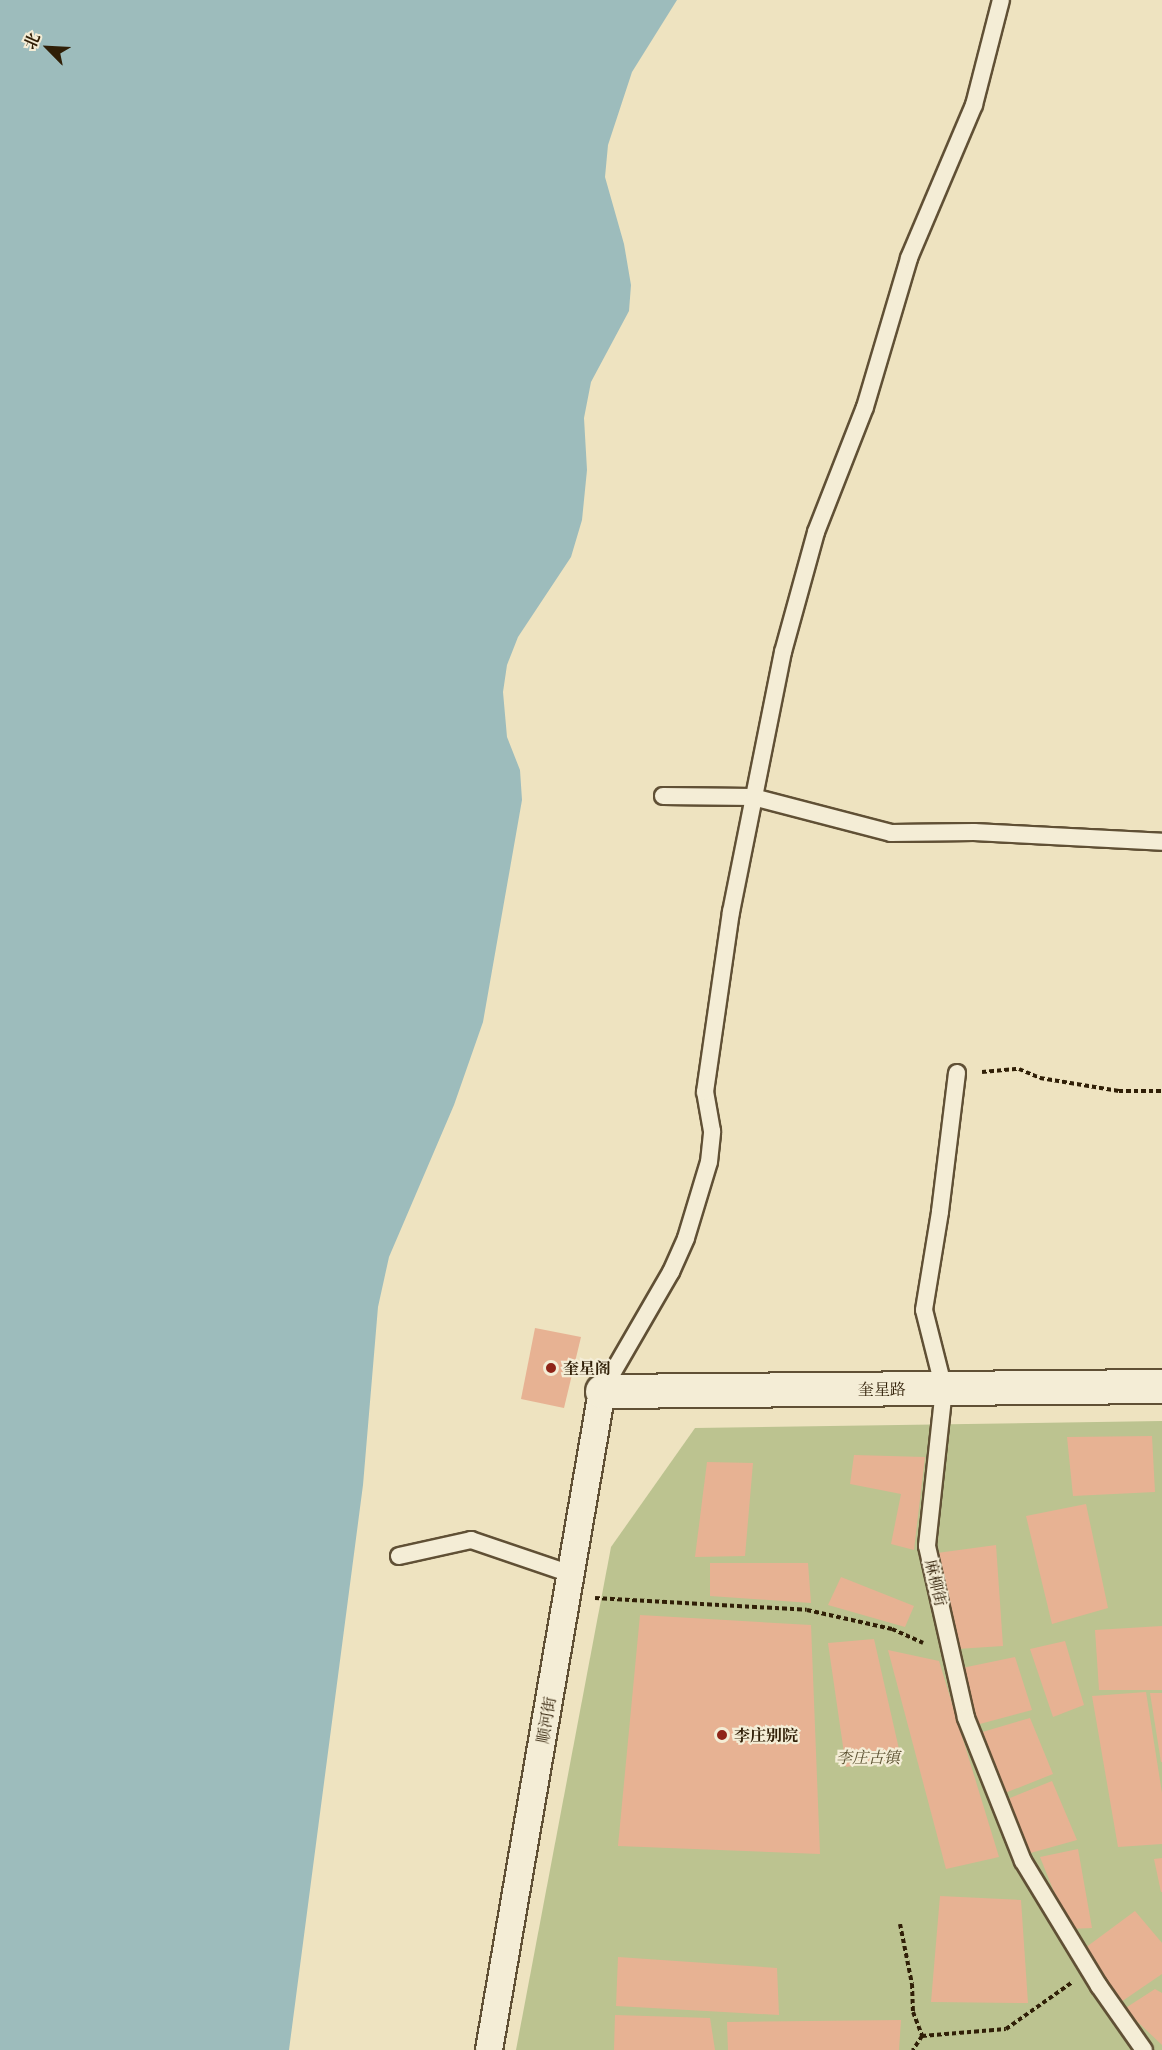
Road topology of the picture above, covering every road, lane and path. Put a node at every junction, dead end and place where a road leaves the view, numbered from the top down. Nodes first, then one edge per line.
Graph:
1 (1001, 0) edge
2 (663, 796) dead end
3 (753, 797) junction
4 (1162, 842) edge
5 (957, 1073) joint
6 (1162, 1091) edge
7 (1162, 1386) edge
8 (944, 1389) junction
9 (602, 1391) junction
10 (399, 1556) dead end
11 (569, 1584) junction
12 (953, 1658) junction
13 (900, 1924) dead end
14 (1089, 1970) junction
15 (922, 2036) junction
16 (489, 2050) edge
17 (913, 2050) edge
18 (1144, 2050) edge

1 - 3 lane
2 - 3 lane
3 - 4 lane
3 - 9 lane
5 - 6 path
5 - 8 lane, 麻柳街
7 - 8 street, 奎星路
8 - 9 street, 奎星路
8 - 12 lane, 麻柳街
9 - 11 street, 顺河街
10 - 11 lane
11 - 12 path
11 - 16 street, 顺河街
12 - 14 lane, 麻柳街
13 - 15 path
14 - 15 path
14 - 18 lane, 麻柳街
15 - 17 path

